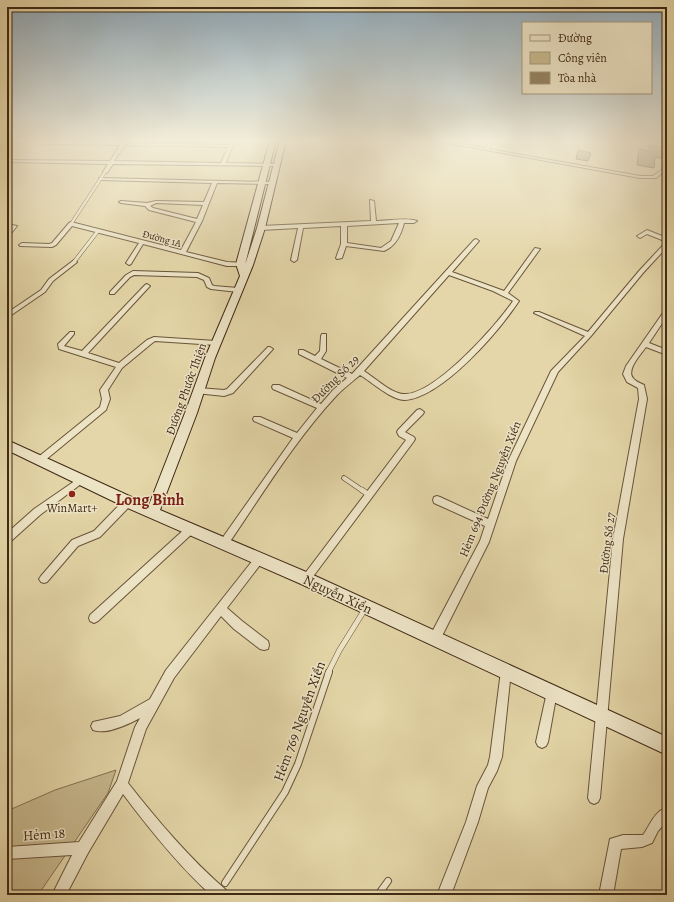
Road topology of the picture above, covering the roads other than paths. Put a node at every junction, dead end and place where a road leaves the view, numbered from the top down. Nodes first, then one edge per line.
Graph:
1 (99, 182) edge
2 (216, 182) edge
3 (263, 182) edge
4 (272, 182) edge
5 (372, 201) dead end
6 (120, 202) dead end
7 (206, 204) junction
8 (149, 207) junction
9 (199, 221) junction
10 (402, 221) junction
11 (414, 221) dead end
12 (374, 223) junction
13 (71, 224) junction
14 (344, 225) junction
15 (14, 226) dead end
16 (301, 226) junction
17 (261, 228) junction
18 (98, 231) junction
19 (7, 235) edge
20 (640, 236) dead end
21 (667, 240) edge
22 (476, 241) dead end
23 (142, 242) junction
24 (344, 244) junction
25 (667, 244) edge
26 (22, 245) dead end
27 (537, 249) dead end
28 (182, 253) junction
29 (339, 258) dead end
30 (294, 260) dead end
31 (74, 262) joint
32 (129, 263) dead end
33 (240, 264) junction
34 (249, 265) junction
35 (449, 273) junction
36 (244, 275) junction
37 (147, 286) dead end
38 (238, 290) junction
39 (112, 293) dead end
40 (505, 293) junction
41 (667, 311) edge
42 (537, 313) dead end
43 (7, 316) edge
44 (72, 333) dead end
45 (589, 335) junction
46 (324, 336) dead end
47 (216, 343) junction
48 (645, 344) junction
49 (270, 349) dead end
50 (301, 352) dead end
51 (667, 353) edge
52 (83, 354) junction
53 (316, 360) junction
54 (120, 366) junction
55 (360, 371) junction
56 (352, 377) junction
57 (276, 387) dead end
58 (199, 391) junction
59 (322, 407) junction
60 (420, 412) dead end
61 (257, 419) dead end
62 (298, 437) junction
63 (7, 445) edge
64 (40, 460) junction
65 (344, 478) dead end
66 (82, 479) junction
67 (369, 495) junction
68 (437, 500) dead end
69 (128, 502) junction
70 (152, 512) junction
71 (490, 524) junction
72 (191, 529) junction
73 (7, 539) edge
74 (224, 543) junction
75 (260, 558) junction
76 (44, 579) dead end
77 (306, 579) junction
78 (366, 607) junction
79 (221, 609) junction
80 (94, 618) dead end
81 (435, 638) junction
82 (264, 645) dead end
83 (506, 671) junction
84 (552, 692) junction
85 (154, 702) junction
86 (602, 716) junction
87 (97, 726) dead end
88 (542, 742) dead end
89 (667, 746) edge
90 (122, 784) junction
91 (594, 798) dead end
92 (667, 813) edge
93 (83, 848) junction
94 (7, 853) edge
95 (388, 881) dead end
96 (225, 882) dead end
97 (446, 890) dead end
98 (59, 895) edge
99 (221, 895) edge
100 (378, 895) edge
101 (606, 895) edge

1 - 13 lane
2 - 7 street
3 - 33 street
4 - 17 street, Đường Phước Thiện
5 - 12 street
6 - 8 street
7 - 8 street
7 - 9 street
8 - 9 street
9 - 28 street
10 - 11 street
10 - 12 street
10 - 24 street
12 - 14 street
13 - 18 street, Đường 1A
13 - 26 street
14 - 16 street
14 - 24 street
15 - 19 street
16 - 17 street
16 - 30 street
17 - 34 street, Đường Phước Thiện
18 - 23 street, Đường 1A
18 - 31 lane
20 - 21 street
22 - 35 street, Đường Số 29
23 - 28 street, Đường 1A
23 - 32 street
24 - 29 street
25 - 45 street, Hẻm 694 Đường Nguyễn Xiển
27 - 40 street
28 - 33 street, Đường 1A
31 - 43 street
33 - 34 street, Đường 1A
33 - 36 street
34 - 36 street, Đường Phước Thiện
35 - 40 street
35 - 55 street, Đường Số 29
36 - 38 street, Đường Phước Thiện
37 - 52 street
38 - 39 street
38 - 47 street, Đường Phước Thiện
40 - 55 street
41 - 48 street, Đường Số 27
42 - 45 street
44 - 52 street
45 - 71 street, Hẻm 694 Đường Nguyễn Xiển
46 - 53 street
47 - 54 street
47 - 58 street, Đường Phước Thiện
48 - 51 street
48 - 86 street, Đường Số 27
49 - 58 street
50 - 53 street
52 - 54 street
53 - 56 street
54 - 64 street
55 - 56 street, Đường Số 29
56 - 59 street, Đường Số 29
57 - 59 street
58 - 70 street, Đường Phước Thiện
59 - 62 street, Đường Số 29
60 - 67 street
61 - 62 street
62 - 74 street, Đường Số 29
63 - 64 street, Nguyễn Xiển
64 - 66 street, Nguyễn Xiển
65 - 67 lane
66 - 69 street, Nguyễn Xiển
66 - 73 street
67 - 77 street
68 - 71 street
69 - 70 street, Nguyễn Xiển
69 - 76 street
70 - 72 street, Nguyễn Xiển
71 - 81 street, Hẻm 694 Đường Nguyễn Xiển
72 - 74 street, Nguyễn Xiển
72 - 80 street
74 - 75 street, Nguyễn Xiển
75 - 77 street, Nguyễn Xiển
75 - 79 street
77 - 78 street, Nguyễn Xiển
78 - 81 street, Nguyễn Xiển
78 - 96 lane, Hẻm 769 Nguyễn Xiển
79 - 82 street
79 - 85 street
81 - 83 street, Nguyễn Xiển
83 - 84 street, Nguyễn Xiển
83 - 97 street
84 - 86 street, Nguyễn Xiển
84 - 88 street
85 - 87 street
85 - 90 street
86 - 89 street, Nguyễn Xiển
86 - 91 street, Đường Số 27
90 - 93 street
90 - 99 street
92 - 101 street
93 - 94 street, Hẻm 18
93 - 98 street
95 - 100 lane

